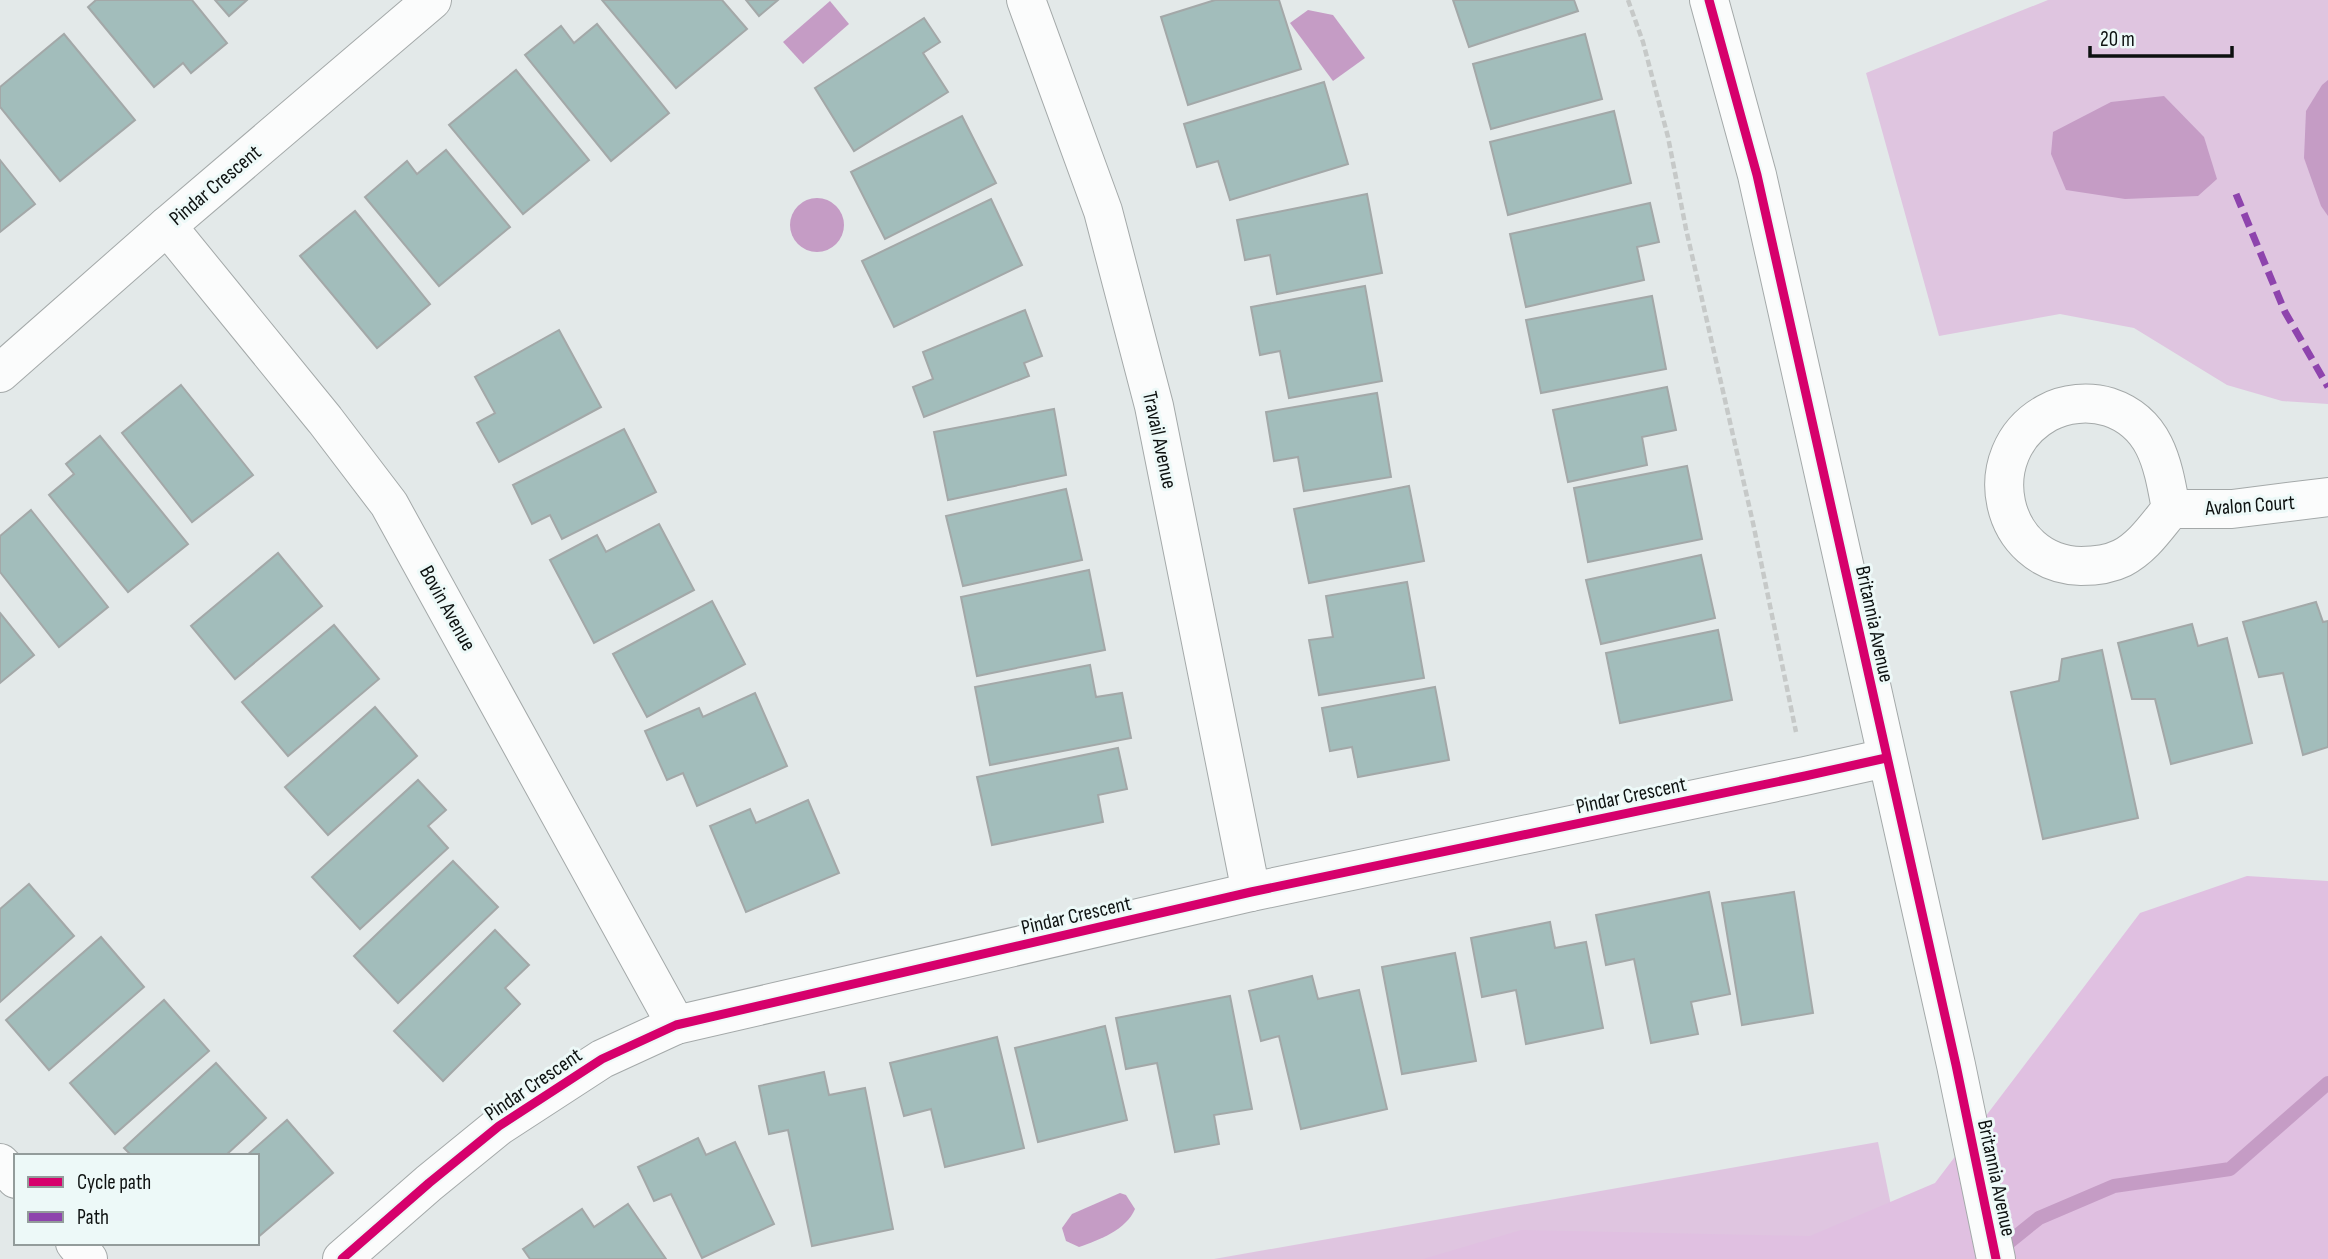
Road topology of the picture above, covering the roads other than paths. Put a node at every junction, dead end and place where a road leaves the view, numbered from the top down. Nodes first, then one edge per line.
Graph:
1 (432, 0) edge
2 (1026, 0) edge
3 (1709, 0) edge
4 (167, 226) junction
5 (0, 373) edge
6 (2328, 497) edge
7 (2171, 509) junction
8 (1886, 758) junction
9 (1251, 892) junction
10 (676, 1025) junction
11 (0, 1163) edge
12 (14, 1177) edge
13 (77, 1245) edge
14 (88, 1259) edge
15 (342, 1259) edge
16 (1996, 1259) edge

1 - 4 street, Pindar Crescent
2 - 9 street, Travail Avenue
3 - 8 street, Britannia Avenue
4 - 5 street, Pindar Crescent
4 - 10 street, Bovin Avenue
6 - 7 street, Avalon Court
7 - 7 street
8 - 9 street, Pindar Crescent
8 - 16 street, Britannia Avenue
9 - 10 street, Pindar Crescent
10 - 15 street, Pindar Crescent
11 - 12 street
13 - 14 street

